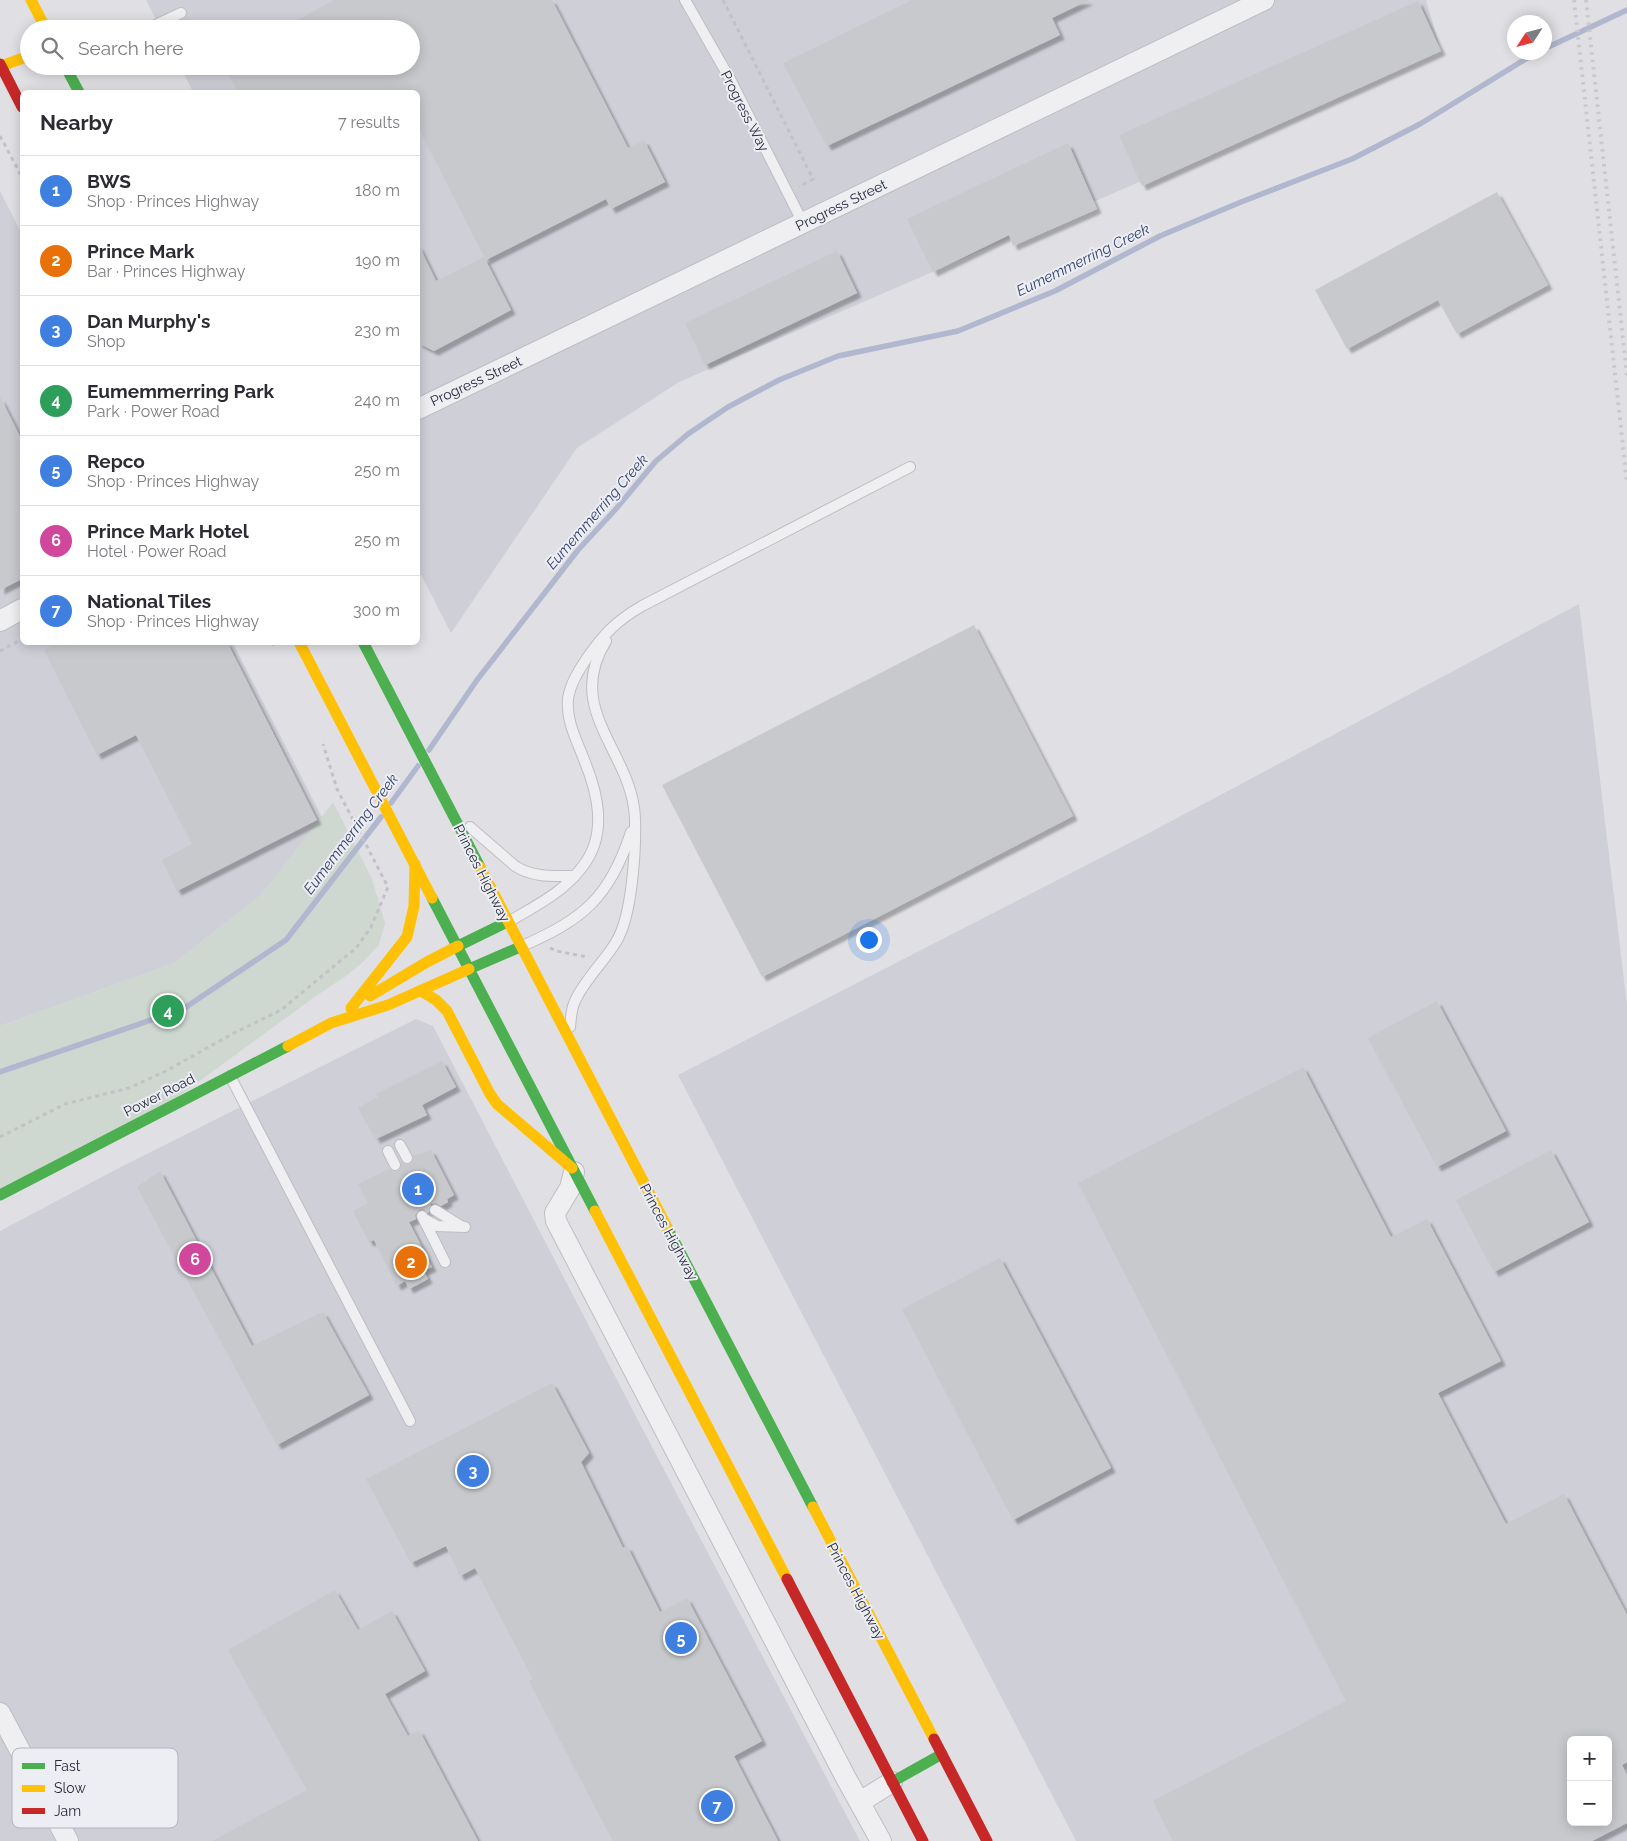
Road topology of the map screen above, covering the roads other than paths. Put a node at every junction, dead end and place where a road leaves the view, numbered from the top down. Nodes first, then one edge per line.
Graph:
1 (31, 0) edge
2 (685, 0) edge
3 (1264, 0) edge
4 (181, 13) dead end
5 (41, 20) edge
6 (166, 20) edge
7 (20, 59) edge
8 (1, 65) edge
9 (70, 75) edge
10 (78, 90) edge
11 (20, 103) edge
12 (803, 223) junction
13 (420, 407) edge
14 (910, 467) dead end
15 (642, 606) junction
16 (20, 610) edge
17 (0, 621) edge
18 (301, 645) edge
19 (364, 645) edge
20 (448, 808) junction
21 (635, 819) junction
22 (414, 864) junction
23 (574, 876) junction
24 (507, 922) junction
25 (458, 946) junction
26 (520, 947) junction
27 (469, 969) junction
28 (421, 991) junction
29 (351, 1008) junction
30 (332, 1022) junction
31 (568, 1040) junction
32 (230, 1076) junction
33 (400, 1145) dead end
34 (388, 1151) dead end
35 (407, 1158) dead end
36 (395, 1165) dead end
37 (573, 1170) junction
38 (0, 1195) edge
39 (435, 1210) dead end
40 (445, 1262) dead end
41 (410, 1421) dead end
42 (2, 1722) edge
43 (16, 1748) edge
44 (942, 1754) junction
45 (892, 1782) junction
46 (860, 1802) junction
47 (61, 1828) edge
48 (68, 1841) edge
49 (881, 1841) edge
50 (923, 1841) edge
51 (988, 1841) edge

1 - 5 main road
2 - 12 lane, Progress Way
3 - 12 street, Progress Street
4 - 6 lane
7 - 8 main road
8 - 11 main road
9 - 10 main road
12 - 13 street, Progress Street
14 - 15 lane
15 - 21 lane
15 - 23 lane
16 - 17 street
18 - 22 main road
19 - 20 main road, Princes Highway
20 - 23 lane
20 - 24 main road, Princes Highway
21 - 26 lane
21 - 31 lane
22 - 25 main road
22 - 29 main road
23 - 24 lane
24 - 25 main road, Power Road
24 - 26 main road, Princes Highway
25 - 27 main road
25 - 29 main road, Power Road
26 - 27 main road, Power Road
26 - 31 main road, Princes Highway
27 - 28 main road, Power Road
27 - 37 main road
28 - 30 main road, Power Road
28 - 37 main road
29 - 30 main road, Power Road
30 - 32 main road, Power Road
31 - 44 main road, Princes Highway
32 - 38 main road, Power Road
32 - 41 lane
33 - 35 lane
34 - 36 lane
37 - 45 main road
37 - 46 street
39 - 40 lane
42 - 43 street
44 - 45 main road
44 - 51 main road, Princes Highway
45 - 46 street
45 - 50 main road
46 - 49 street
47 - 48 street

